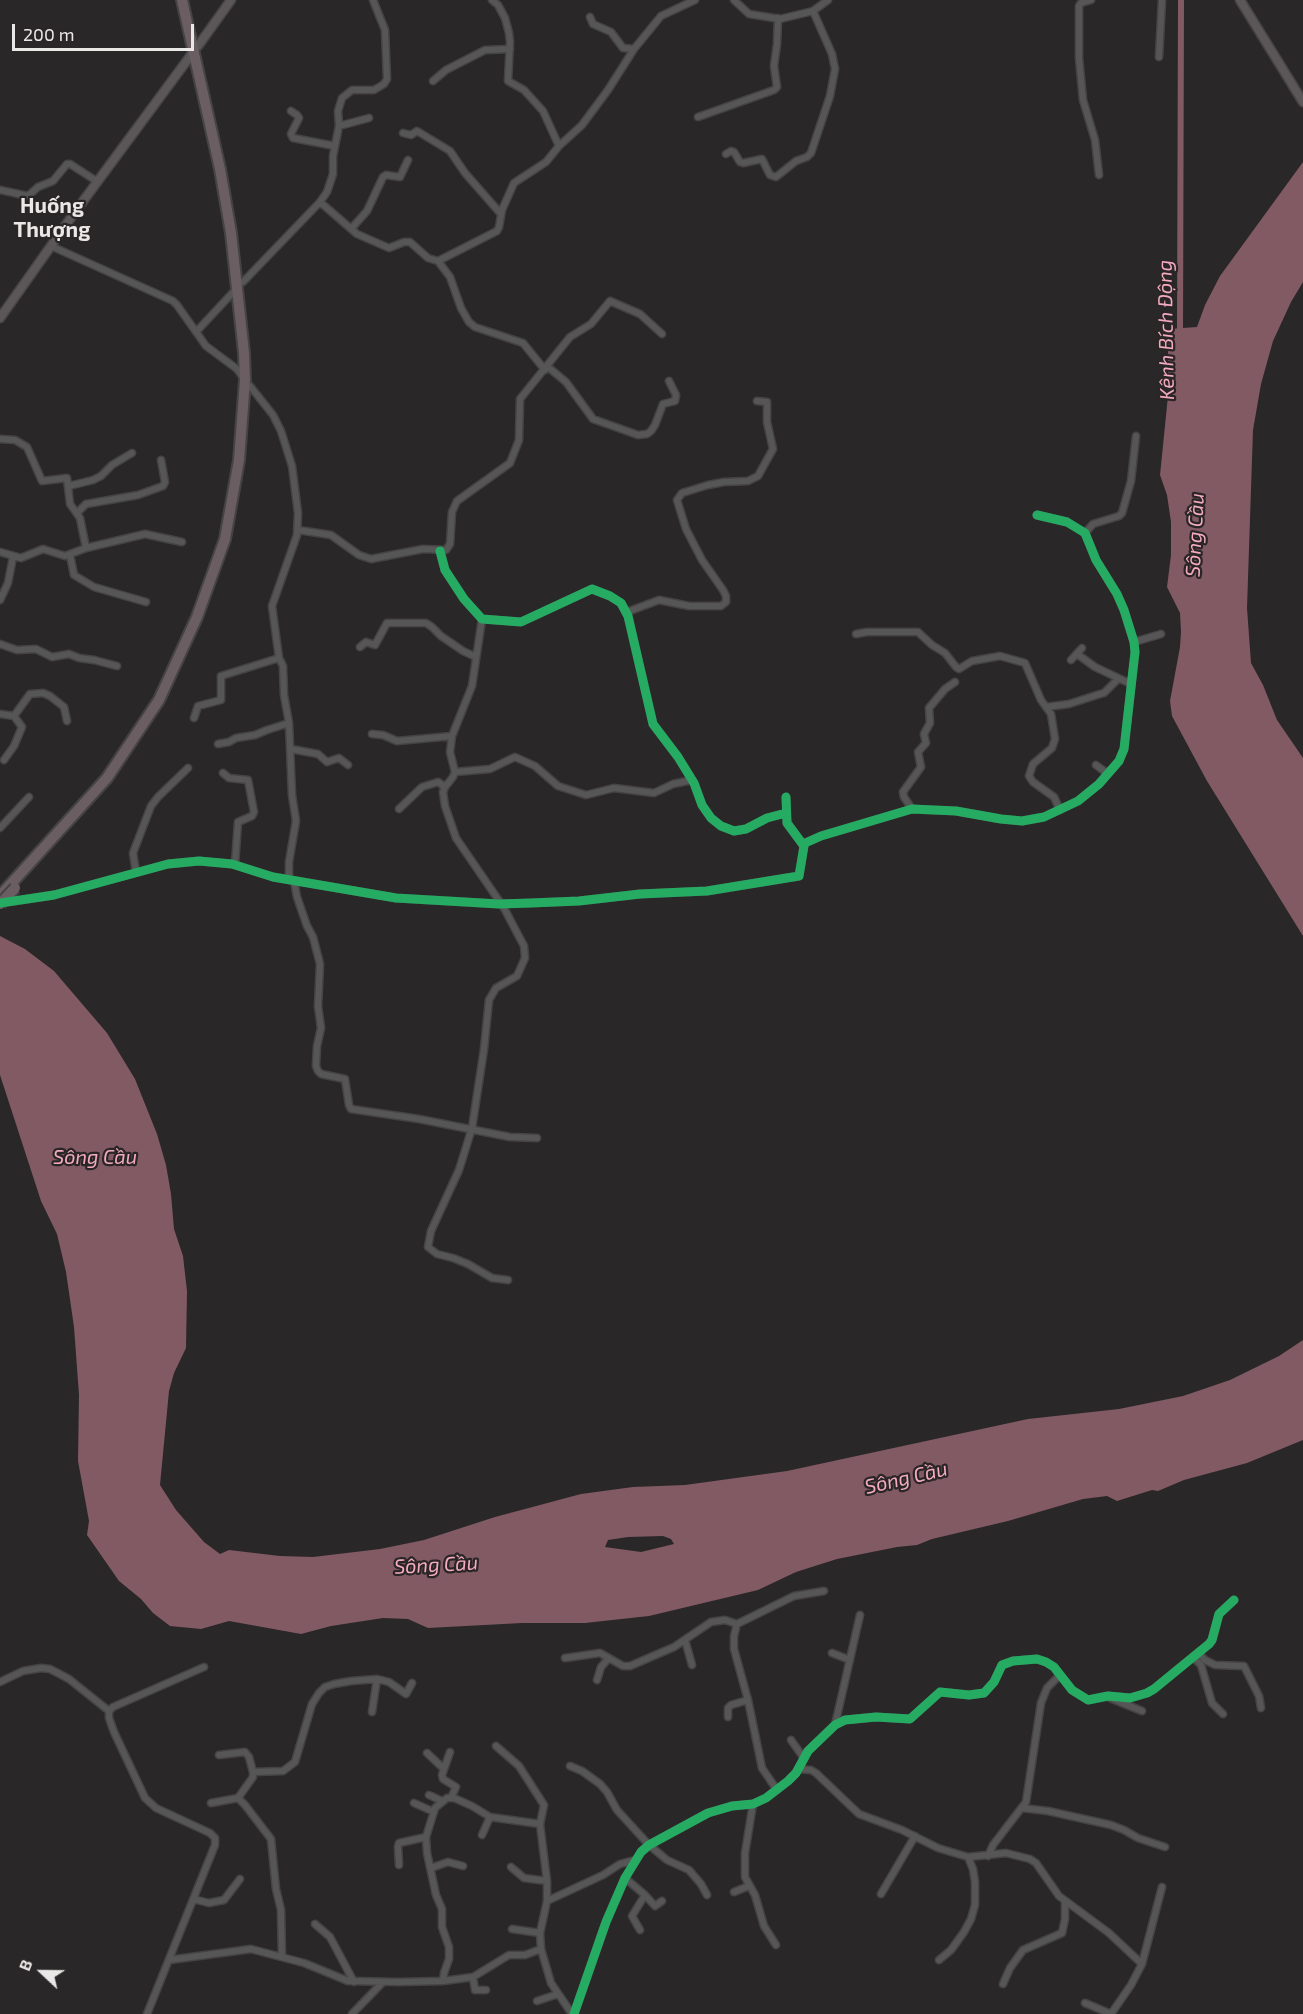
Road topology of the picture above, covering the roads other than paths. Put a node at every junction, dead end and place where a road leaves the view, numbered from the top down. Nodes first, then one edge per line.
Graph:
1 (182, 0) edge
2 (187, 0) edge
3 (231, 0) edge
4 (373, 0) edge
5 (492, 0) edge
6 (695, 0) edge
7 (734, 0) edge
8 (828, 0) edge
9 (1091, 0) edge
10 (1162, 0) edge
11 (1240, 0) edge
12 (813, 11) junction
13 (590, 17) dead end
14 (778, 18) junction
15 (196, 49) junction
16 (510, 49) junction
17 (634, 50) junction
18 (1158, 57) dead end
19 (433, 81) dead end
20 (1303, 102) edge
21 (291, 111) dead end
22 (698, 117) dead end
23 (369, 118) dead end
24 (339, 126) junction
25 (403, 132) dead end
26 (335, 146) junction
27 (559, 146) junction
28 (726, 154) dead end
29 (408, 160) dead end
30 (1099, 175) dead end
31 (98, 182) junction
32 (0, 190) edge
33 (320, 202) junction
34 (501, 214) junction
35 (351, 229) junction
36 (51, 246) junction
37 (438, 261) junction
38 (240, 285) junction
39 (0, 318) edge
40 (196, 332) junction
41 (662, 334) dead end
42 (546, 368) junction
43 (669, 381) dead end
44 (248, 383) junction
45 (756, 401) dead end
46 (1136, 436) dead end
47 (0, 439) edge
48 (132, 453) dead end
49 (161, 460) dead end
50 (69, 486) junction
51 (77, 513) junction
52 (1037, 514) dead end
53 (298, 530) junction
54 (1085, 533) junction
55 (182, 542) dead end
56 (86, 549) junction
57 (440, 551) junction
58 (0, 552) edge
59 (70, 555) junction
60 (13, 557) junction
61 (0, 600) edge
62 (146, 602) dead end
63 (627, 612) junction
64 (482, 619) junction
65 (856, 634) dead end
66 (1161, 634) dead end
67 (1134, 642) junction
68 (0, 644) edge
69 (360, 647) dead end
70 (476, 657) junction
71 (279, 658) junction
72 (1071, 660) dead end
73 (117, 666) dead end
74 (1118, 678) junction
75 (955, 682) dead end
76 (1131, 684) junction
77 (1046, 707) junction
78 (0, 714) edge
79 (14, 717) junction
80 (194, 718) dead end
81 (67, 721) dead end
82 (289, 723) junction
83 (372, 735) dead end
84 (452, 736) junction
85 (218, 744) dead end
86 (291, 749) junction
87 (4, 760) dead end
88 (348, 765) dead end
89 (1096, 765) dead end
90 (188, 768) dead end
91 (455, 772) junction
92 (223, 773) dead end
93 (1108, 774) junction
94 (692, 780) junction
95 (445, 787) junction
96 (29, 797) dead end
97 (786, 797) dead end
98 (399, 809) dead end
99 (912, 809) junction
100 (1060, 810) junction
101 (786, 813) junction
102 (0, 828) edge
103 (803, 844) junction
104 (235, 864) junction
105 (136, 872) junction
106 (291, 880) junction
107 (12, 887) junction
108 (0, 896) edge
109 (499, 903) junction
110 (0, 904) edge
111 (472, 1128) junction
112 (537, 1138) dead end
113 (508, 1280) dead end
114 (824, 1591) dead end
115 (1234, 1600) dead end
116 (860, 1615) dead end
117 (737, 1624) junction
118 (685, 1640) junction
119 (832, 1653) dead end
120 (1197, 1656) junction
121 (565, 1658) dead end
122 (609, 1658) junction
123 (850, 1660) junction
124 (692, 1665) dead end
125 (204, 1666) dead end
126 (1060, 1675) junction
127 (377, 1679) junction
128 (597, 1680) dead end
129 (0, 1682) edge
130 (412, 1683) dead end
131 (1108, 1696) junction
132 (748, 1700) junction
133 (1261, 1708) dead end
134 (1142, 1711) dead end
135 (109, 1712) junction
136 (372, 1712) dead end
137 (1223, 1714) dead end
138 (728, 1717) dead end
139 (835, 1725) junction
140 (791, 1740) dead end
141 (496, 1746) dead end
142 (450, 1752) dead end
143 (426, 1753) dead end
144 (219, 1755) dead end
145 (803, 1757) junction
146 (570, 1766) dead end
147 (444, 1769) junction
148 (798, 1769) junction
149 (253, 1772) junction
150 (777, 1790) junction
151 (429, 1795) dead end
152 (238, 1798) junction
153 (451, 1798) junction
154 (442, 1801) junction
155 (211, 1803) dead end
156 (414, 1803) dead end
157 (753, 1804) junction
158 (1022, 1808) junction
159 (434, 1812) junction
160 (490, 1817) junction
161 (540, 1824) junction
162 (482, 1835) dead end
163 (915, 1836) junction
164 (426, 1837) junction
165 (648, 1845) junction
166 (1165, 1847) dead end
167 (988, 1856) junction
168 (968, 1857) junction
169 (635, 1860) junction
170 (399, 1865) dead end
171 (463, 1866) dead end
172 (511, 1867) dead end
173 (431, 1868) junction
174 (625, 1878) junction
175 (240, 1879) dead end
176 (547, 1881) junction
177 (749, 1886) junction
178 (1162, 1887) dead end
179 (734, 1892) dead end
180 (707, 1894) dead end
181 (881, 1894) dead end
182 (645, 1895) junction
183 (193, 1899) junction
184 (547, 1901) junction
185 (662, 1901) dead end
186 (1065, 1901) junction
187 (315, 1924) dead end
188 (512, 1929) dead end
189 (640, 1930) dead end
190 (540, 1933) junction
191 (776, 1945) dead end
192 (541, 1949) junction
193 (282, 1957) junction
194 (169, 1960) junction
195 (939, 1960) dead end
196 (1142, 1964) junction
197 (473, 1977) junction
198 (443, 1981) junction
199 (354, 1982) junction
200 (383, 1982) junction
201 (1003, 1984) dead end
202 (486, 1990) dead end
203 (558, 1994) junction
204 (537, 2001) dead end
205 (1085, 2003) dead end
206 (147, 2014) edge
207 (352, 2014) edge
208 (573, 2014) edge
209 (1111, 2014) edge

1 - 15 highway
2 - 15 highway
3 - 15 street
4 - 24 street
5 - 16 street
6 - 17 street
7 - 14 street
8 - 12 street
9 - 30 street
10 - 18 street
11 - 20 street
12 - 14 street
12 - 28 street
13 - 17 street
14 - 22 street
15 - 31 street
15 - 38 highway
16 - 19 street
16 - 27 street
17 - 27 street
21 - 26 street
23 - 24 street
24 - 26 street
25 - 34 street
26 - 33 street
27 - 34 street
29 - 35 street
31 - 32 street
31 - 36 street
33 - 35 street
33 - 38 street
34 - 37 street
35 - 37 street
36 - 39 street
36 - 40 street
37 - 42 street
38 - 40 street
38 - 44 highway
40 - 44 street
41 - 42 street
42 - 43 street
42 - 57 street
44 - 53 street
44 - 107 highway
45 - 63 street
46 - 54 street
47 - 50 street
48 - 50 street
49 - 51 street
50 - 51 street
51 - 56 street
52 - 54 street
53 - 57 street
53 - 71 street
54 - 67 street
55 - 56 street
56 - 59 street
57 - 64 street
58 - 60 street
59 - 60 street
59 - 62 street
60 - 61 street
63 - 64 street
63 - 94 street
64 - 70 street
65 - 77 street
66 - 67 street
67 - 76 street
68 - 73 street
69 - 70 street
70 - 84 street
71 - 80 street
71 - 82 street
72 - 74 street
74 - 76 street
74 - 77 street
75 - 99 street
76 - 93 street
77 - 100 street
78 - 79 street
79 - 81 street
79 - 87 street
82 - 85 street
82 - 86 street
83 - 84 street
84 - 91 street
86 - 88 street
86 - 106 street
89 - 93 street
90 - 105 street
91 - 94 street
91 - 95 street
92 - 104 street
93 - 100 street
94 - 101 street
95 - 98 street
95 - 109 street
96 - 102 street
97 - 101 street
99 - 100 street
99 - 103 street
101 - 103 street
103 - 109 street
104 - 105 street
104 - 106 street
105 - 110 street
106 - 109 street
106 - 111 street
107 - 108 highway
107 - 110 highway, bridge
109 - 111 street
111 - 112 street
111 - 113 street
114 - 117 street
115 - 120 street
116 - 123 street
117 - 118 street
117 - 132 street
118 - 122 street
118 - 124 street
119 - 123 street
120 - 131 street
120 - 133 street
120 - 137 street
121 - 122 street
122 - 128 street
123 - 139 street
125 - 135 street
126 - 131 street
126 - 139 street
126 - 158 street
127 - 130 street
127 - 136 street
127 - 149 street
129 - 135 street
131 - 134 street
132 - 138 street
132 - 150 street
135 - 183 street
139 - 145 street
140 - 145 street
141 - 161 street
142 - 147 street
143 - 147 street
144 - 149 street
145 - 148 street
146 - 165 street
147 - 153 street
148 - 150 street
148 - 163 street
149 - 152 street
150 - 157 street
151 - 154 street
152 - 155 street
152 - 193 street
153 - 154 street
153 - 160 street
154 - 159 street
156 - 159 street
157 - 165 street
157 - 177 street
158 - 166 street
158 - 167 street
159 - 164 street
160 - 161 street
160 - 162 street
161 - 176 street
163 - 168 street
163 - 181 street
164 - 170 street
164 - 173 street
165 - 169 street
165 - 180 street
167 - 168 street
167 - 186 street
168 - 195 street
169 - 174 street
169 - 184 street
171 - 173 street
172 - 176 street
173 - 198 street
174 - 182 street
174 - 208 street
175 - 183 street
176 - 184 street
177 - 179 street
177 - 191 street
178 - 196 street
182 - 185 street
182 - 189 street
183 - 194 street
184 - 190 street
186 - 196 street
186 - 201 street
187 - 199 street
188 - 190 street
190 - 192 street
192 - 197 street
192 - 203 street
193 - 194 street
193 - 199 street
194 - 206 street
196 - 209 street
197 - 198 street
197 - 202 street
198 - 200 street
199 - 200 street
200 - 207 street
203 - 204 street
203 - 208 street
205 - 209 street

